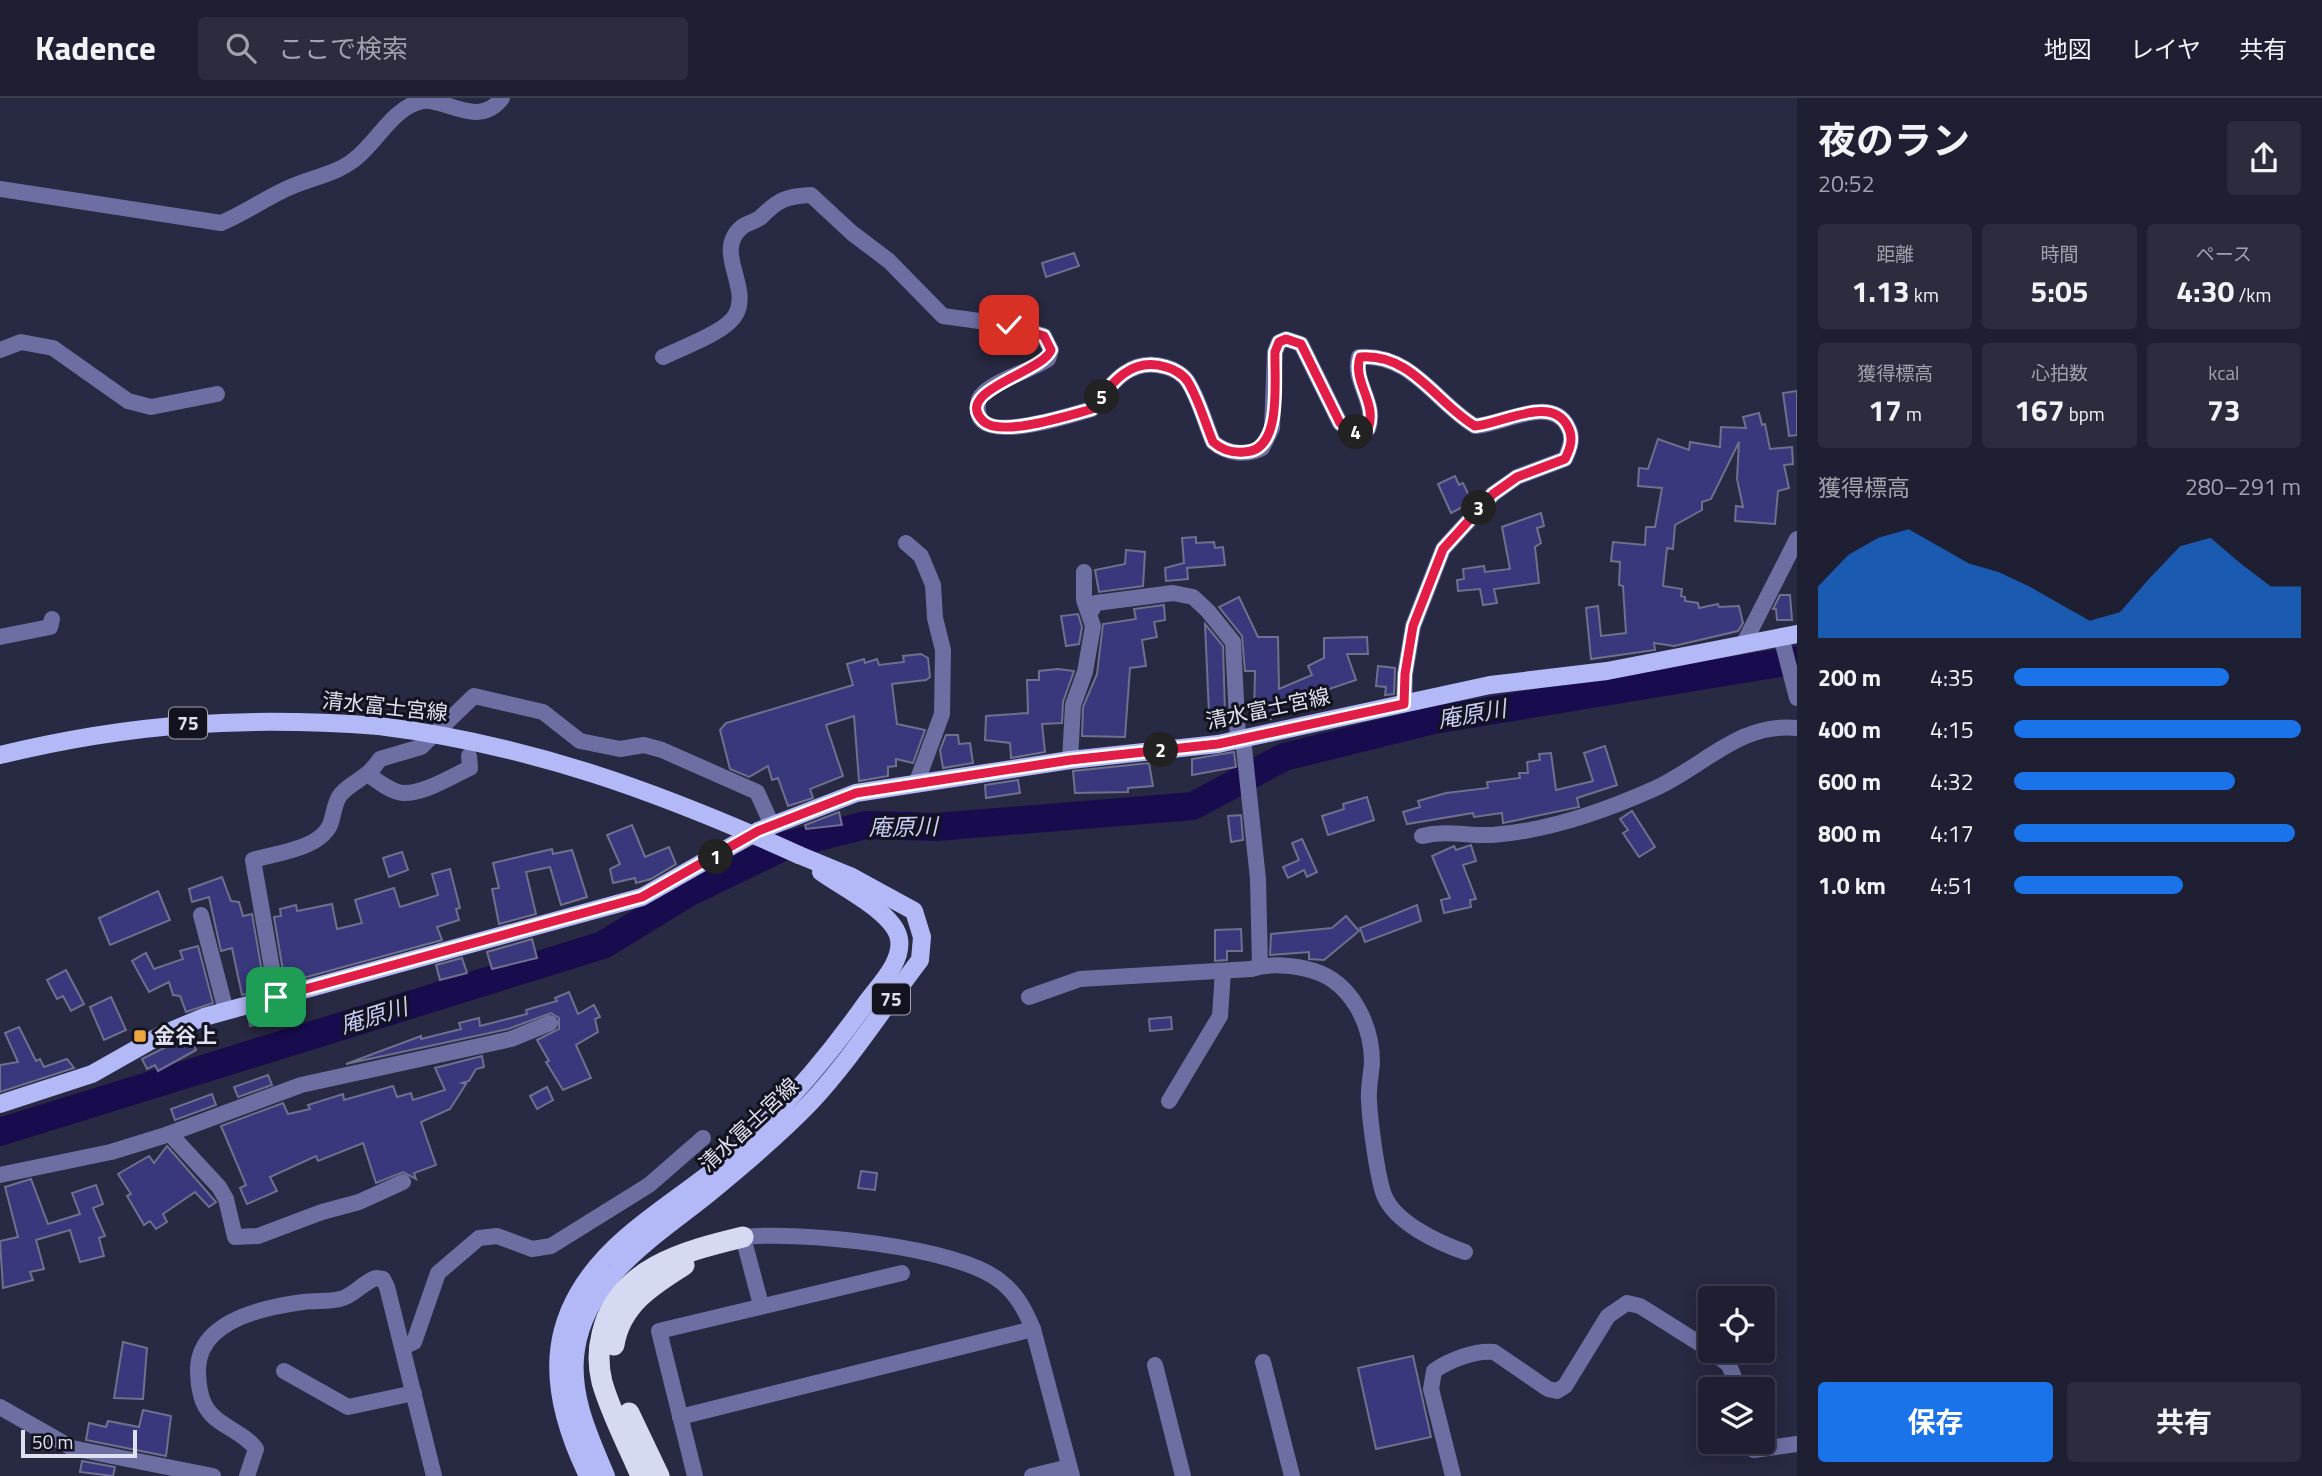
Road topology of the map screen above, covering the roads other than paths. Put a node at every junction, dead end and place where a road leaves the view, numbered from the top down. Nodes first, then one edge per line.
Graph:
1 (502, 98) edge
2 (0, 189) edge
3 (0, 350) edge
4 (663, 357) dead end
5 (218, 394) dead end
6 (1797, 539) edge
7 (906, 543) dead end
8 (1797, 556) edge
9 (1084, 572) dead end
10 (1777, 575) junction
11 (1090, 613) junction
12 (52, 619) dead end
13 (1789, 635) edge
14 (0, 636) edge
15 (1744, 643) junction
16 (1797, 698) edge
17 (1404, 704) junction
18 (1797, 728) edge
19 (1240, 739) junction
20 (0, 755) edge
21 (469, 756) dead end
22 (1070, 760) junction
23 (369, 775) junction
24 (916, 784) junction
25 (772, 825) junction
26 (1422, 836) dead end
27 (799, 855) junction
28 (201, 915) dead end
29 (1260, 966) junction
30 (1223, 971) junction
31 (276, 997) junction
32 (1029, 997) dead end
33 (226, 1011) junction
34 (550, 1023) dead end
35 (1169, 1101) dead end
36 (0, 1104) edge
37 (170, 1134) junction
38 (703, 1138) dead end
39 (735, 1162) junction
40 (0, 1175) edge
41 (403, 1182) dead end
42 (743, 1237) junction
43 (1465, 1252) dead end
44 (902, 1273) dead end
45 (761, 1305) junction
46 (1033, 1329) junction
47 (1698, 1343) edge
48 (403, 1347) junction
49 (567, 1348) junction
50 (1264, 1362) dead end
51 (1155, 1365) dead end
52 (284, 1371) dead end
53 (414, 1393) junction
54 (0, 1407) edge
55 (680, 1417) junction
56 (1797, 1444) edge
57 (1775, 1447) edge
58 (1071, 1471) edge
59 (213, 1476) edge
60 (247, 1476) edge
61 (434, 1476) edge
62 (588, 1476) edge
63 (606, 1476) edge
64 (641, 1476) edge
65 (659, 1476) edge
66 (695, 1476) edge
67 (1032, 1476) edge
68 (1183, 1476) edge
69 (1292, 1476) edge
70 (1452, 1476) edge

1 - 2 street
3 - 5 street
4 - 17 street
6 - 10 street
7 - 24 street
8 - 10 street
9 - 11 street
10 - 15 street
11 - 19 street
11 - 22 street
12 - 14 street
13 - 15 main road, 清水富士宮線
13 - 16 street
15 - 17 main road, 清水富士宮線
17 - 19 main road, 清水富士宮線
18 - 26 street
19 - 22 main road, 清水富士宮線
19 - 29 street
20 - 27 main road, 清水富士宮線 / 75, bridge
21 - 23 street
22 - 24 main road, 清水富士宮線
23 - 25 street
23 - 31 street
24 - 25 main road, 清水富士宮線
25 - 31 main road, 清水富士宮線
27 - 39 main road, 清水富士宮線 / 75
27 - 39 main road, 清水富士宮線 / 75
28 - 33 street
29 - 30 street
29 - 43 street
30 - 32 street
30 - 35 street
31 - 33 main road, 清水富士宮線
33 - 36 main road, 清水富士宮線
34 - 37 street
37 - 40 street
37 - 41 street
38 - 48 street
39 - 49 main road, 清水富士宮線 / 75
42 - 45 street
42 - 46 street
42 - 64 highway
42 - 65 highway
44 - 45 street
45 - 55 street
46 - 55 street
46 - 58 street
47 - 70 street
48 - 53 street
48 - 60 street
49 - 62 main road, 清水富士宮線 / 75
49 - 63 main road, 清水富士宮線 / 75
50 - 69 street
51 - 68 street
52 - 53 street
53 - 61 street
54 - 59 street
55 - 66 street
56 - 57 street
58 - 67 street

